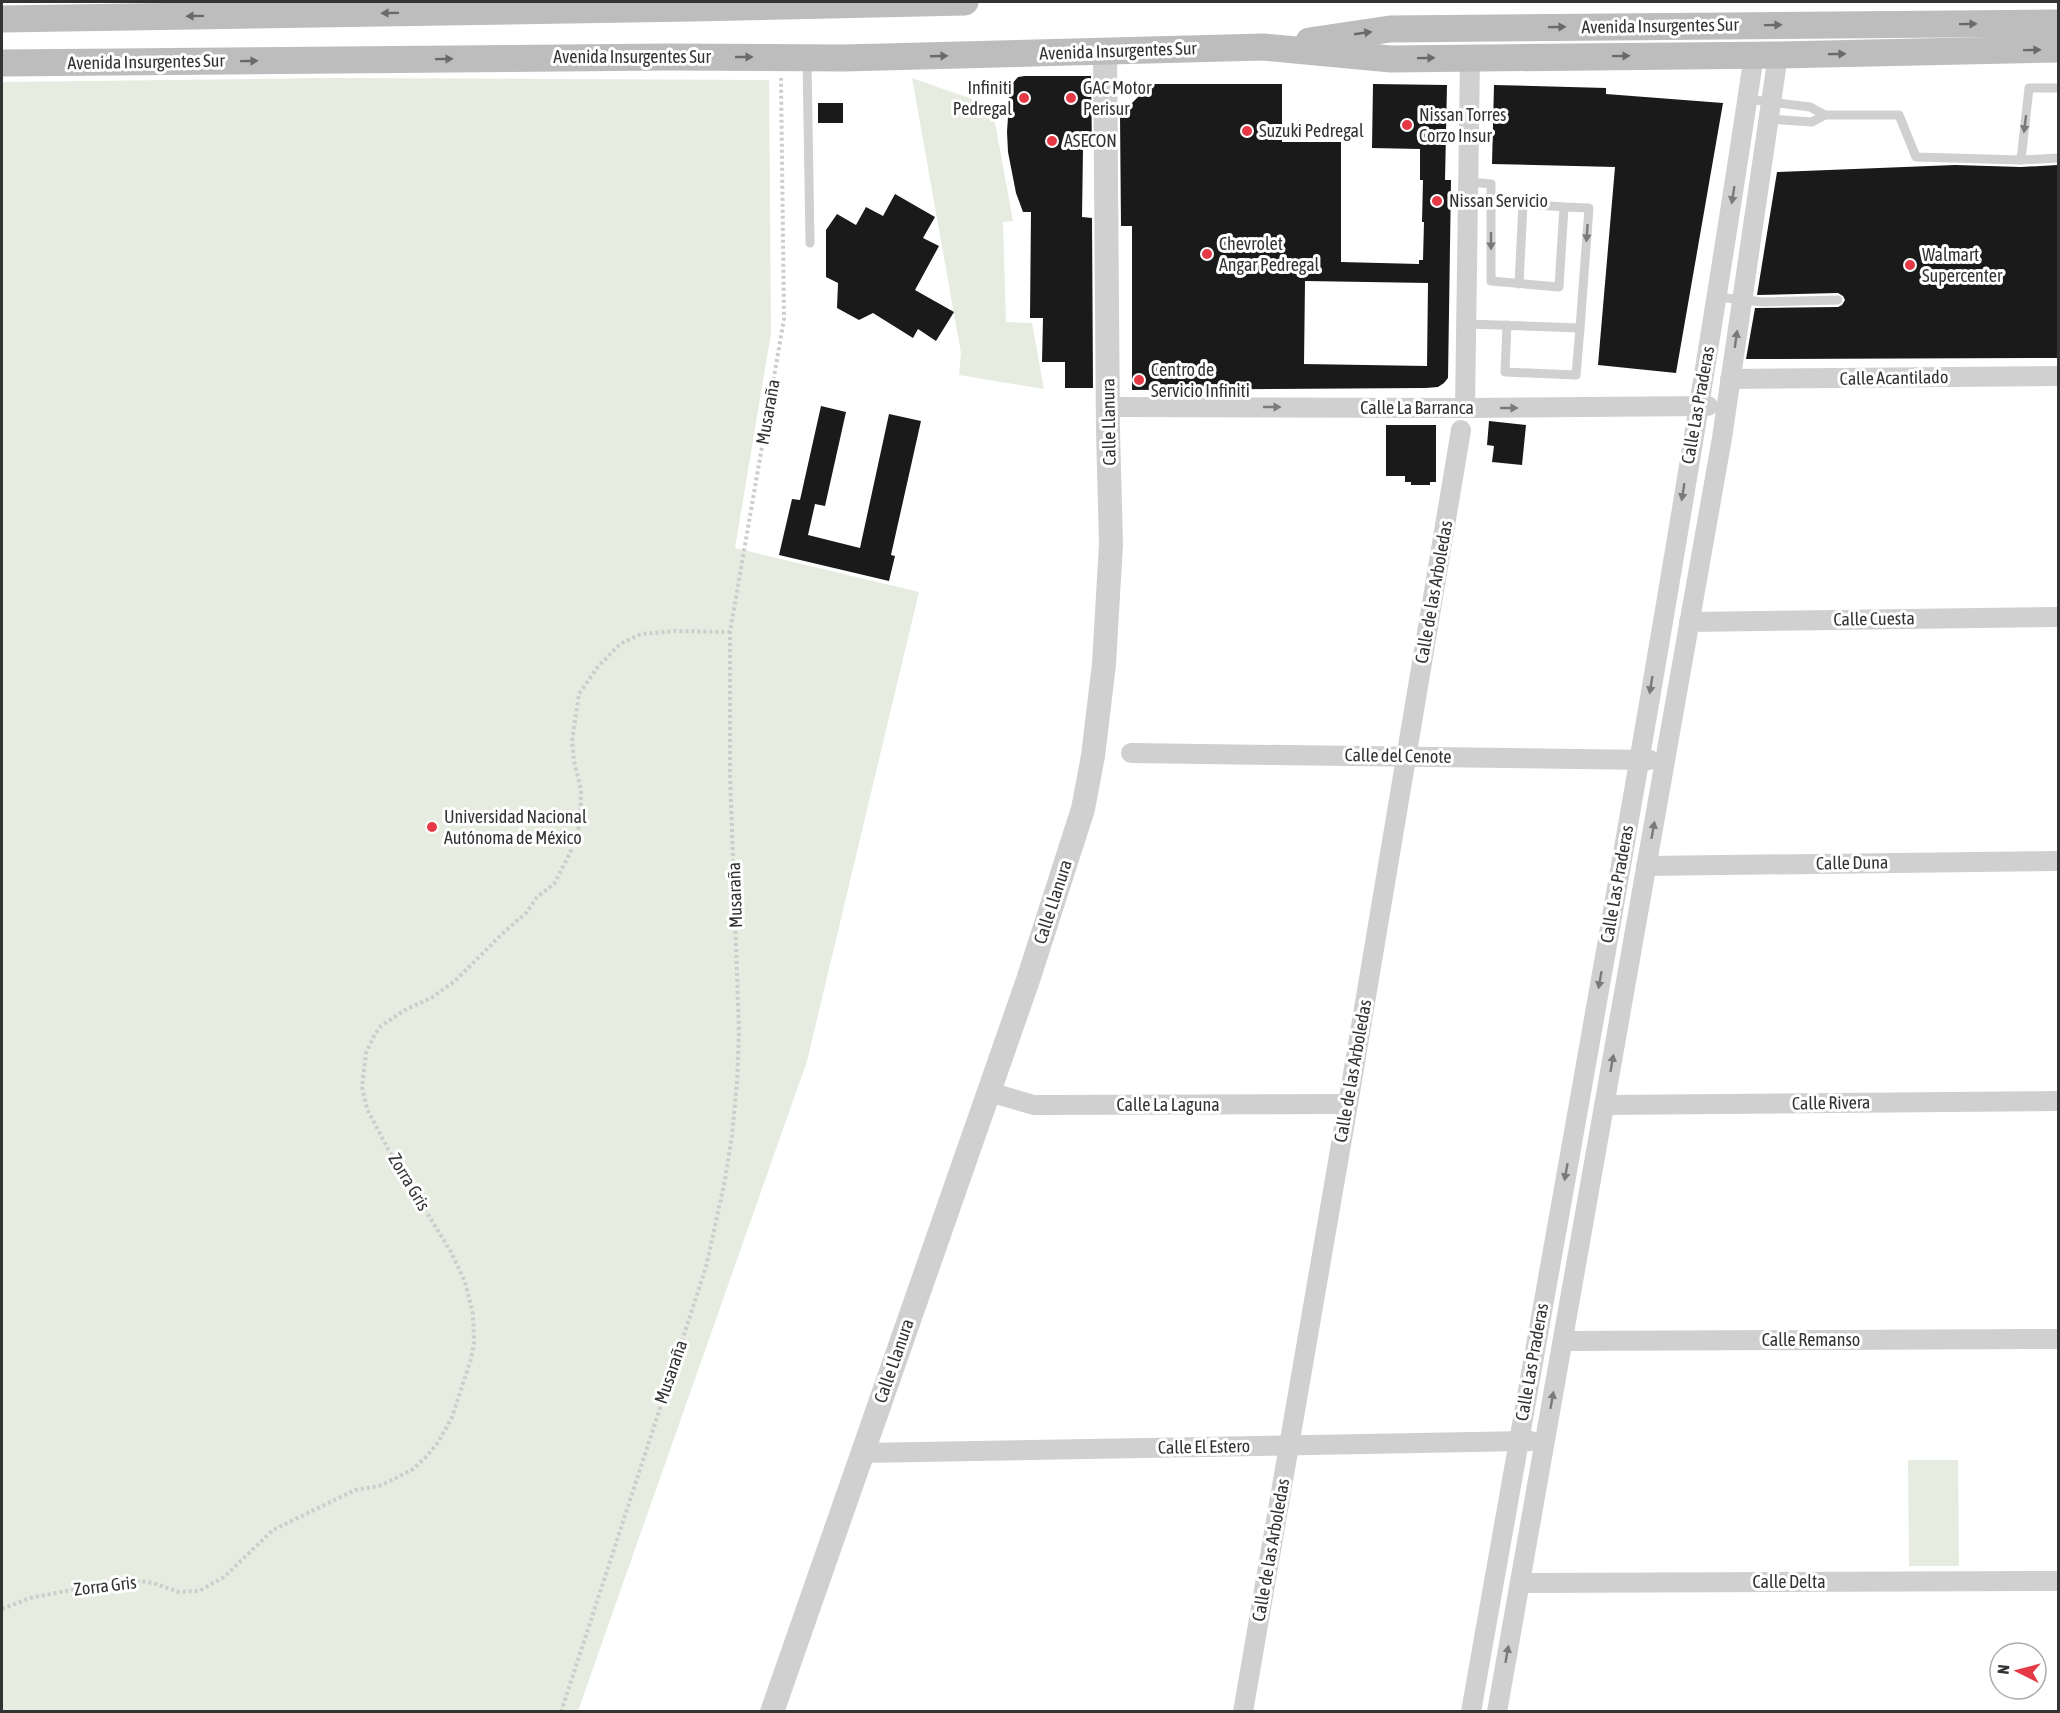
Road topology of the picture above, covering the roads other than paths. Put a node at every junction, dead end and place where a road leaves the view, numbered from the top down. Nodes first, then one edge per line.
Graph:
1 (964, 2) edge
2 (2, 19) edge
3 (2058, 23) edge
4 (1263, 47) junction
5 (2058, 49) edge
6 (1105, 51) junction
7 (1766, 55) junction
8 (796, 58) junction
9 (1470, 58) junction
10 (2, 63) edge
11 (2058, 88) edge
12 (1747, 99) junction
13 (1770, 111) junction
14 (1825, 115) junction
15 (2058, 158) edge
16 (1750, 159) junction
17 (2021, 160) junction
18 (1470, 182) junction
19 (1564, 207) junction
20 (810, 243) dead end
21 (1519, 284) junction
22 (1717, 297) junction
23 (1742, 300) junction
24 (1838, 300) dead end
25 (1467, 324) junction
26 (1507, 325) junction
27 (1580, 328) junction
28 (2058, 376) edge
29 (1730, 380) junction
30 (1726, 405) junction
31 (1108, 406) junction
32 (1698, 406) junction
33 (1465, 408) junction
34 (1461, 430) dead end
35 (2058, 617) edge
36 (1689, 622) junction
37 (1131, 753) dead end
38 (1406, 756) junction
39 (1638, 760) junction
40 (1665, 760) junction
41 (2058, 861) edge
42 (1646, 866) junction
43 (989, 1092) junction
44 (2058, 1101) edge
45 (1348, 1104) junction
46 (1604, 1105) junction
47 (2058, 1340) edge
48 (1563, 1341) junction
49 (1518, 1441) junction
50 (1545, 1442) junction
51 (1288, 1445) junction
52 (862, 1453) junction
53 (2058, 1581) edge
54 (1520, 1583) junction
55 (772, 1712) edge
56 (1243, 1712) edge
57 (1471, 1712) edge
58 (1497, 1712) edge

1 -> 2 main road
4 -> 3 main road, Avenida Insurgentes Sur
4 - 6 main road, Avenida Insurgentes Sur
4 -> 9 main road, Avenida Insurgentes Sur
7 -> 5 main road, Avenida Insurgentes Sur
8 -> 6 main road, Avenida Insurgentes Sur
6 - 31 street, Calle Llanura
9 -> 7 main road, Avenida Insurgentes Sur
7 - 12 street, Calle Las Praderas
7 - 13 street, Calle Las Praderas
10 -> 8 main road, Avenida Insurgentes Sur
8 - 20 lane
9 - 18 street
11 -> 17 lane
12 - 13 lane
12 - 16 street, Calle Las Praderas
13 - 14 lane
13 - 14 lane
13 - 16 street, Calle Las Praderas
14 - 17 lane
15 - 17 lane
16 -> 22 street, Calle Las Praderas
16 - 23 street, Calle Las Praderas
18 -> 21 lane
18 - 25 street
19 - 21 lane
19 - 21 lane
19 -> 27 lane
22 - 23 lane
22 - 32 street, Calle Las Praderas
23 - 24 lane
29 -> 23 street, Calle Las Praderas
25 - 26 lane
25 - 33 street
26 - 27 lane
26 - 27 lane
28 - 29 street, Calle Acantilado
29 - 30 street, Calle Las Praderas
30 - 32 street, Calle La Barranca
30 - 36 street, Calle Las Praderas
31 -> 33 street, Calle La Barranca
31 - 43 street, Calle Llanura
33 -> 32 street, Calle La Barranca
32 -> 39 street, Calle Las Praderas
34 - 38 street, Calle de las Arboledas
35 - 36 street, Calle Cuesta
36 - 40 street, Calle Las Praderas
37 - 38 street, Calle del Cenote
38 - 39 street, Calle del Cenote
38 - 45 street, Calle de las Arboledas
39 - 40 street, Calle del Cenote
39 -> 49 street, Calle Las Praderas
42 -> 40 street, Calle Las Praderas
41 - 42 street, Calle Duna
46 -> 42 street, Calle Las Praderas
43 - 45 street, Calle La Laguna
43 - 52 street, Calle Llanura
44 - 46 street, Calle Rivera
45 - 51 street, Calle de las Arboledas
46 - 48 street, Calle Las Praderas
47 - 48 street, Calle Remanso
50 -> 48 street, Calle Las Praderas
49 - 50 street, Calle El Estero
49 - 51 street, Calle El Estero
49 - 57 street, Calle Las Praderas
50 - 54 street, Calle Las Praderas
51 - 52 street, Calle El Estero
51 - 56 street, Calle de las Arboledas
52 - 55 street, Calle Llanura
53 - 54 street, Calle Delta
58 -> 54 street, Calle Las Praderas

